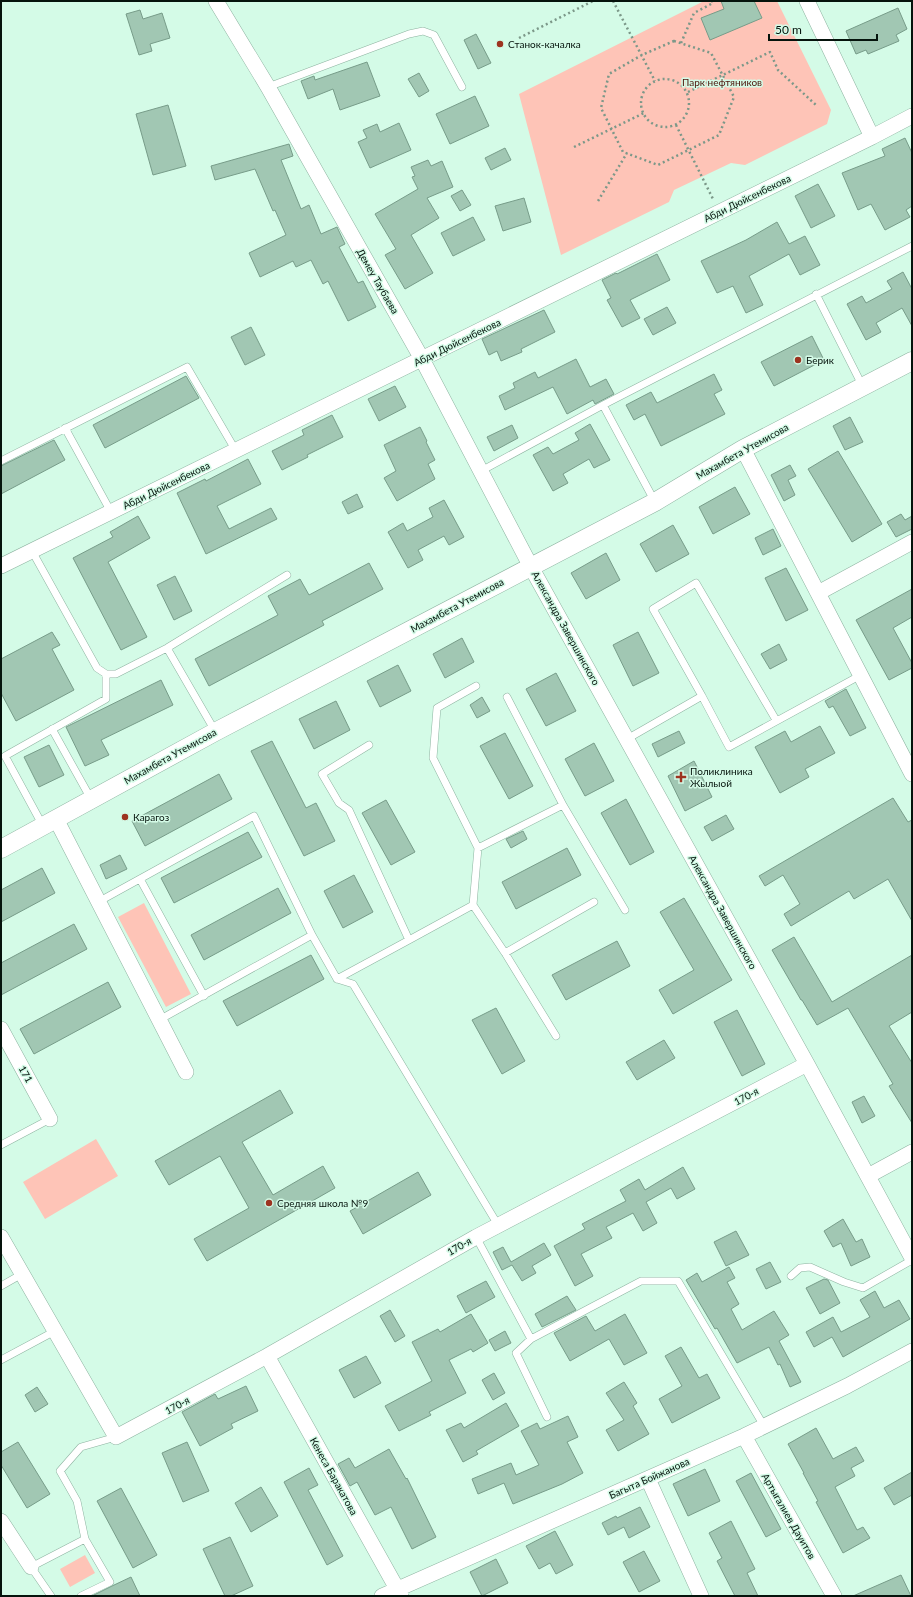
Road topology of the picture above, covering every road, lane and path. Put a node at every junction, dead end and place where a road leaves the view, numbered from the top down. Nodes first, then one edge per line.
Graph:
1 (216, 1) edge
2 (593, 1) edge
3 (613, 1) edge
4 (712, 1) edge
5 (807, 1) edge
6 (519, 38) dead end
7 (681, 43) junction
8 (642, 55) junction
9 (723, 75) junction
10 (655, 81) junction
11 (268, 87) junction
12 (462, 87) dead end
13 (688, 92) junction
14 (816, 105) dead end
15 (644, 113) junction
16 (912, 116) edge
17 (676, 125) junction
18 (611, 129) junction
19 (872, 137) junction
20 (574, 147) dead end
21 (688, 150) junction
22 (627, 153) junction
23 (598, 201) dead end
24 (719, 212) junction
25 (912, 246) edge
26 (816, 294) junction
27 (422, 359) junction
28 (912, 361) edge
29 (863, 387) junction
30 (603, 405) junction
31 (65, 428) junction
32 (743, 449) junction
33 (236, 451) junction
34 (1, 461) edge
35 (481, 471) junction
36 (654, 502) junction
37 (112, 512) junction
38 (912, 542) edge
39 (32, 551) junction
40 (1, 566) edge
41 (531, 567) junction
42 (287, 576) dead end
43 (818, 592) junction
44 (167, 648) junction
45 (106, 674) junction
46 (861, 675) junction
47 (476, 686) dead end
48 (702, 696) junction
49 (507, 697) dead end
50 (776, 720) junction
51 (52, 729) junction
52 (215, 732) junction
53 (627, 739) junction
54 (369, 745) dead end
55 (912, 774) edge
56 (92, 799) junction
57 (563, 805) junction
58 (49, 822) junction
59 (478, 848) junction
60 (1, 849) edge
61 (140, 879) junction
62 (98, 902) junction
63 (594, 902) dead end
64 (473, 905) junction
65 (625, 910) dead end
66 (312, 935) junction
67 (409, 940) junction
68 (505, 953) junction
69 (337, 979) junction
70 (204, 996) junction
71 (159, 1020) junction
72 (1, 1029) edge
73 (556, 1036) dead end
74 (807, 1064) junction
75 (186, 1072) dead end
76 (50, 1119) joint
77 (1, 1145) edge
78 (912, 1152) edge
79 (868, 1176) junction
80 (498, 1226) junction
81 (1, 1237) edge
82 (476, 1237) junction
83 (912, 1259) edge
84 (22, 1274) junction
85 (791, 1276) dead end
86 (1, 1286) edge
87 (54, 1331) junction
88 (531, 1339) junction
89 (912, 1351) edge
90 (267, 1356) junction
91 (1, 1360) edge
92 (547, 1417) dead end
93 (764, 1426) junction
94 (744, 1436) junction
95 (116, 1437) junction
96 (648, 1479) junction
97 (1, 1521) edge
98 (85, 1539) junction
99 (31, 1567) junction
100 (399, 1593) edge
101 (51, 1596) edge
102 (81, 1596) edge
103 (382, 1596) edge
104 (702, 1596) edge
105 (834, 1596) edge

1 - 11 street, Демеу Таубаева
2 - 6 path
3 - 8 path
4 - 7 path
5 - 19 street
7 - 8 path
7 - 9 path
8 - 10 path
8 - 18 path
9 - 13 path
9 - 14 path
9 - 21 path
10 - 13 path
10 - 15 path
11 - 12 lane
11 - 27 street, Демеу Таубаева
13 - 17 path
15 - 17 path
15 - 18 path
16 - 19 street, Абди Дюйсенбекова
17 - 21 path
18 - 20 path
18 - 22 path
19 - 24 street, Абди Дюйсенбекова
21 - 22 path
21 - 24 path
22 - 23 path
24 - 27 street, Абди Дюйсенбекова
25 - 26 lane
26 - 29 lane
26 - 30 lane
27 - 33 street, Абди Дюйсенбекова
27 - 35 street, Демеу Таубаева
28 - 29 street, Махамбета Утемисова
29 - 32 street, Махамбета Утемисова
30 - 35 lane
30 - 36 lane
31 - 33 lane
31 - 34 lane
31 - 37 lane
32 - 36 street, Махамбета Утемисова
32 - 43 street
33 - 37 street, Абди Дюйсенбекова
35 - 41 street, Демеу Таубаева
36 - 41 street, Махамбета Утемисова
37 - 39 street, Абди Дюйсенбекова
38 - 43 street
39 - 40 street, Абди Дюйсенбекова
39 - 45 lane
41 - 52 street, Махамбета Утемисова
41 - 53 street, Александра Завершинского
42 - 44 lane
43 - 46 street
44 - 45 lane
44 - 52 lane
45 - 51 lane
46 - 50 lane
46 - 55 street
47 - 59 lane
48 - 50 lane
48 - 50 lane
48 - 53 lane
49 - 57 lane
51 - 56 lane
51 - 58 lane
52 - 56 street, Махамбета Утемисова
53 - 74 street, Александра Завершинского
54 - 67 lane
56 - 58 street, Махамбета Утемисова
57 - 59 lane
57 - 65 lane
58 - 60 street, Махамбета Утемисова
58 - 62 street
59 - 64 lane
61 - 62 lane
61 - 66 lane
61 - 70 lane
62 - 71 street
63 - 68 lane
64 - 67 lane
64 - 68 lane
66 - 69 lane
66 - 70 lane
67 - 69 lane
68 - 73 lane
69 - 80 lane
70 - 71 lane
71 - 75 street
72 - 76 street, 171
74 - 79 street, Александра Завершинского
74 - 80 street, 170-я
76 - 77 lane
78 - 79 street
79 - 83 street, Александра Завершинского
80 - 82 street, 170-я
81 - 84 street
82 - 88 lane
82 - 90 street, 170-я
83 - 85 lane
84 - 86 lane
84 - 87 street
87 - 91 lane
87 - 95 street
88 - 92 lane
88 - 93 lane
89 - 93 street, Багыта Бойжанова
90 - 95 street, 170-я
90 - 100 street, Кенеса Баракатова
93 - 94 street, Багыта Бойжанова
94 - 96 street, Багыта Бойжанова
94 - 105 street, Артыгалиев Дауитов
95 - 98 lane
96 - 100 street, Багыта Бойжанова
96 - 104 street
97 - 99 street
98 - 99 lane
98 - 102 lane
99 - 101 lane
100 - 103 street, Багыта Бойжанова

